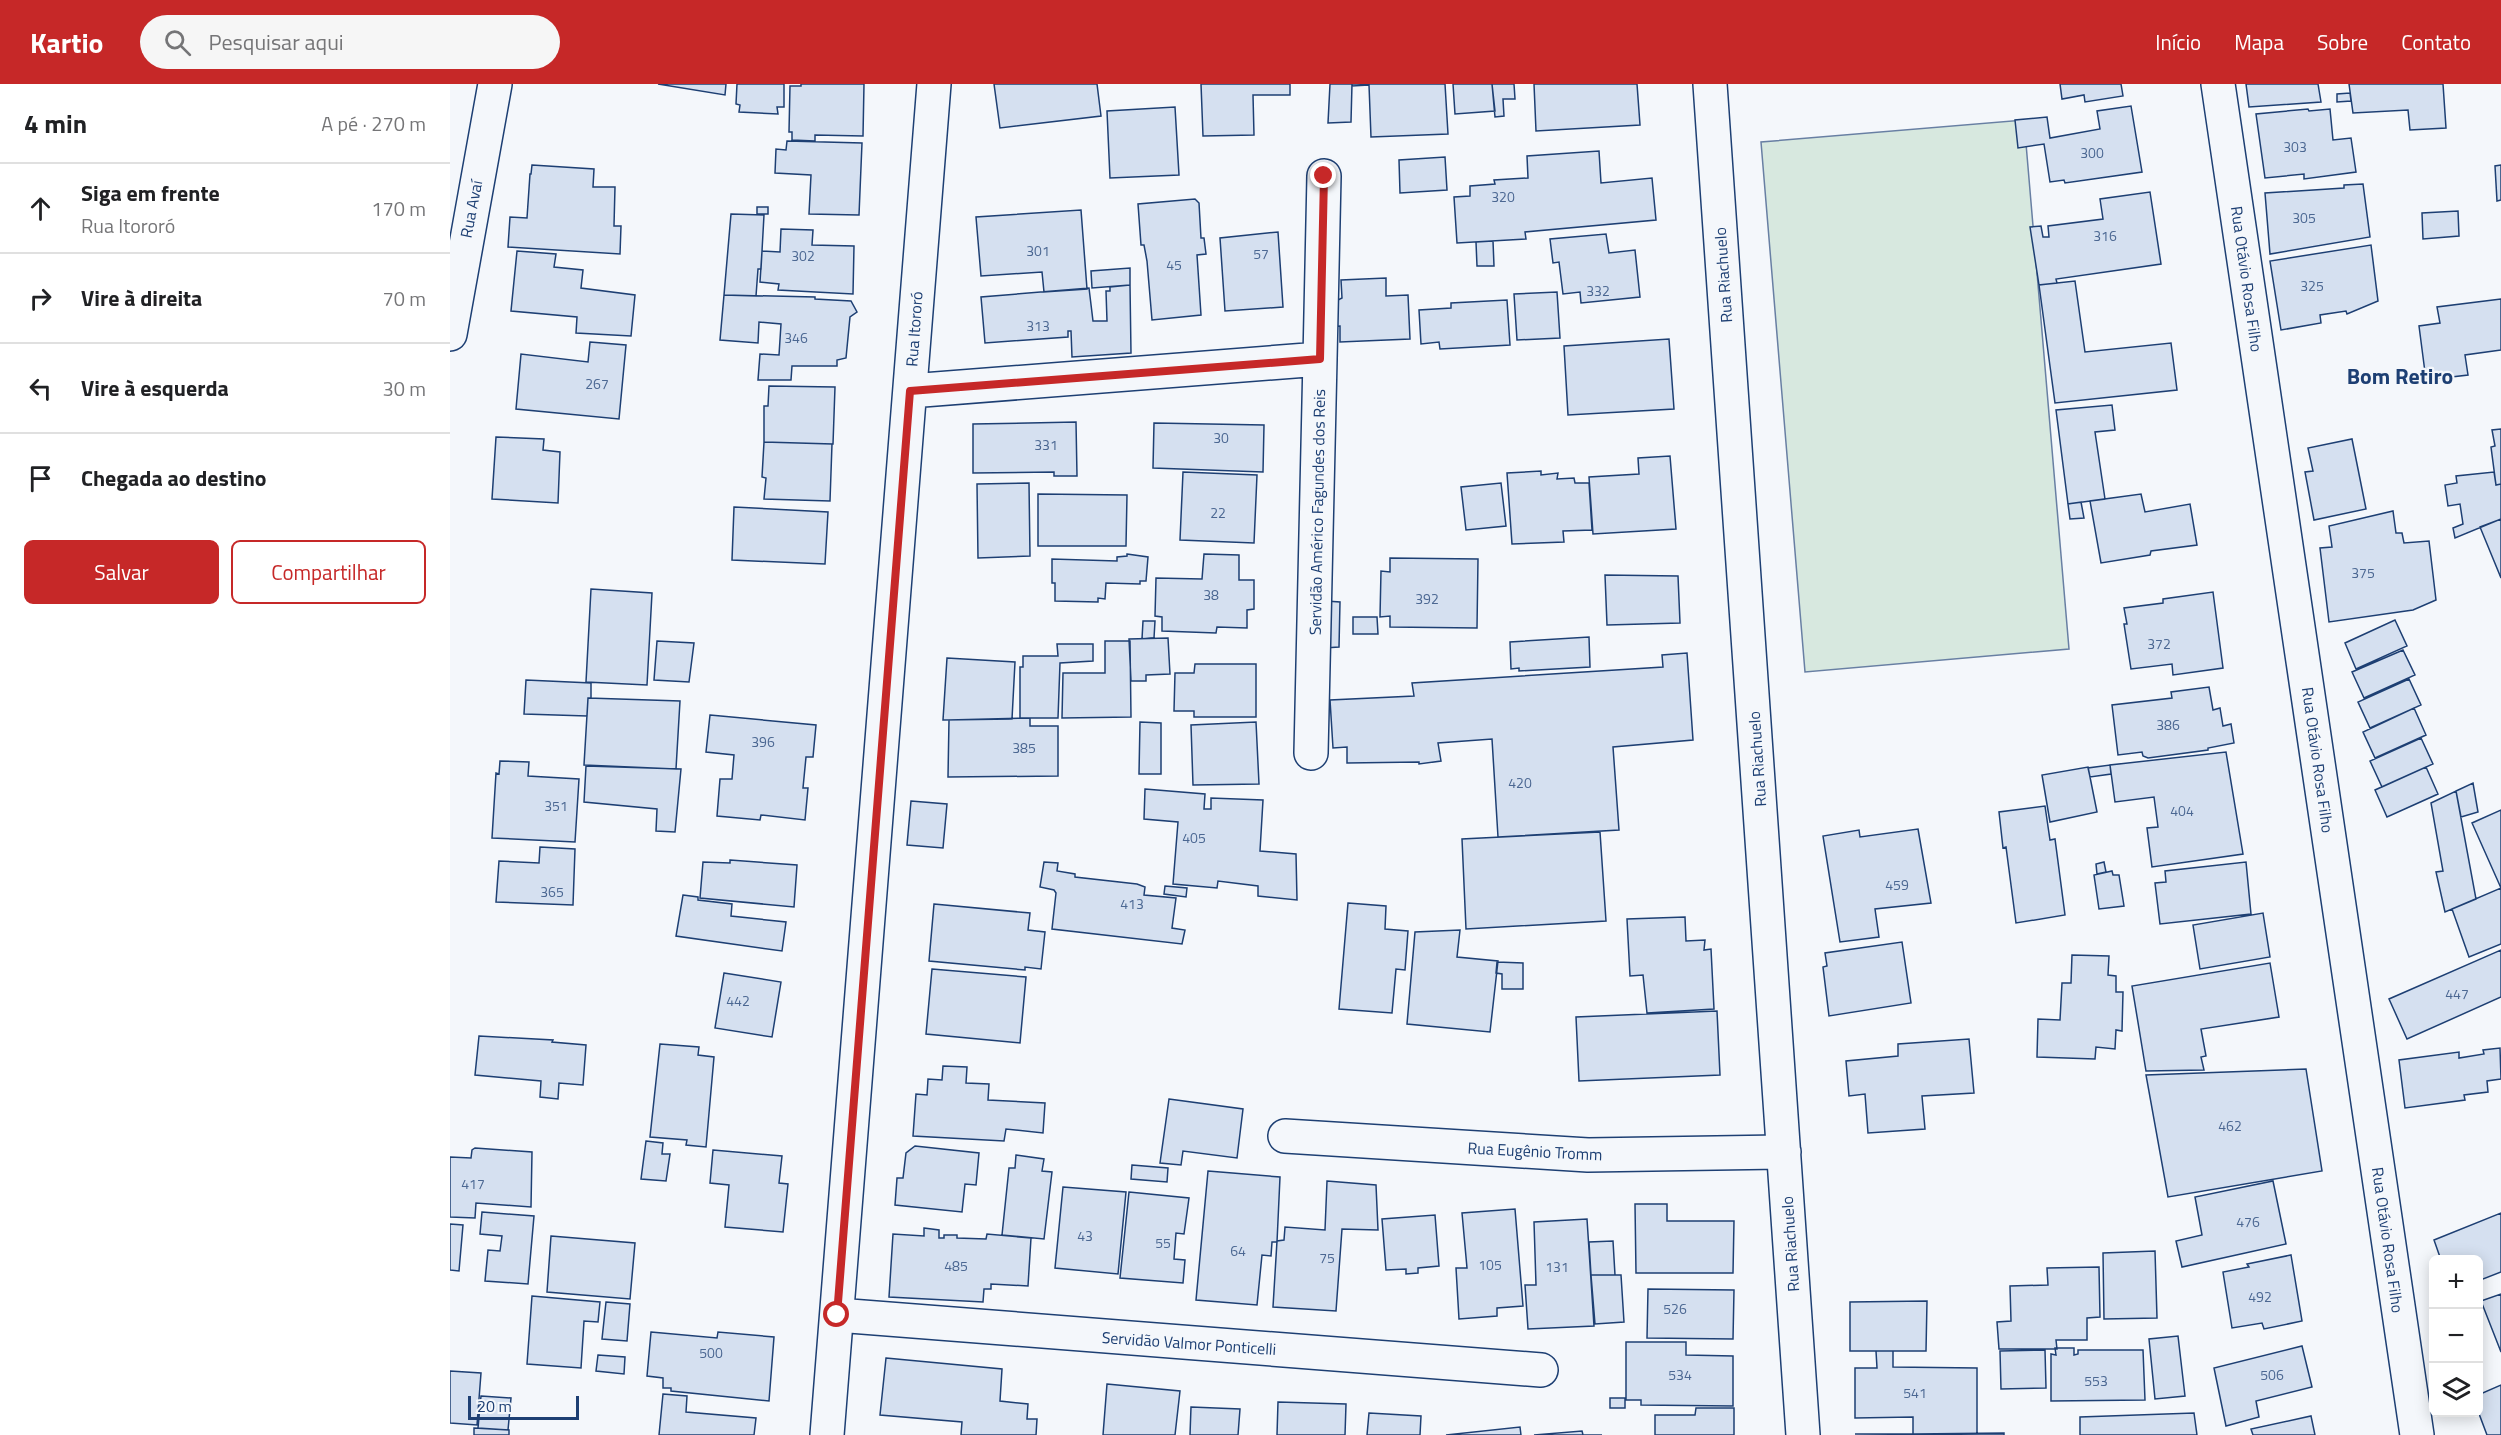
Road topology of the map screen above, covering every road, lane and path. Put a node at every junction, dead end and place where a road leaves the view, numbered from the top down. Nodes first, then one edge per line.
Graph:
1 (495, 84) edge
2 (934, 84) edge
3 (1710, 84) edge
4 (2218, 84) edge
5 (1324, 176) dead end
6 (450, 334) edge
7 (1320, 359) junction
8 (910, 391) junction
9 (1311, 753) dead end
10 (1285, 1136) dead end
11 (1784, 1152) junction
12 (837, 1315) junction
13 (1541, 1370) dead end
14 (827, 1435) edge
15 (1803, 1435) edge
16 (2417, 1435) edge

1 - 6 street, Rua Avaí
2 - 8 street, Rua Itororó
3 - 11 street, Rua Riachuelo
4 - 16 street, Rua Otávio Rosa Filho
5 - 7 street, Servidão Américo Fagundes dos Reis
7 - 8 street
7 - 9 street, Servidão Américo Fagundes dos Reis
8 - 12 street, Rua Itororó
10 - 11 street, Rua Eugênio Tromm
11 - 15 street, Rua Riachuelo
12 - 13 street, Servidão Valmor Ponticelli
12 - 14 street, Rua Itororó

